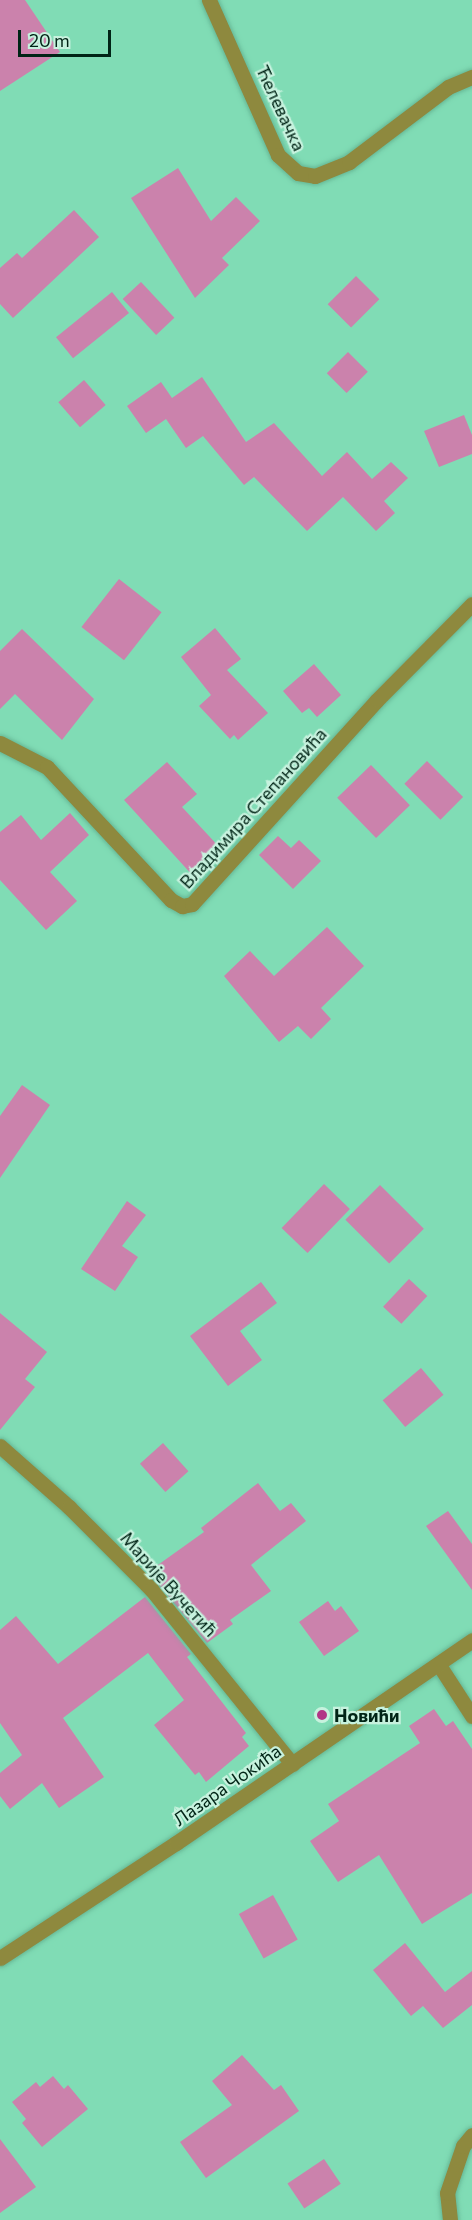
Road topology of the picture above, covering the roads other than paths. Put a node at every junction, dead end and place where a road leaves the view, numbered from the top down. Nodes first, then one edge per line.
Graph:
1 (209, 0) edge
2 (472, 77) edge
3 (472, 604) edge
4 (0, 743) edge
5 (0, 1446) edge
6 (472, 1640) edge
7 (439, 1665) junction
8 (472, 1716) edge
9 (292, 1764) junction
10 (0, 1958) edge
11 (472, 2135) edge
12 (450, 2220) edge

1 - 2 street, Ћелевачка
3 - 4 street, Владимира Степановића
5 - 9 street, Марије Вучетић
6 - 7 street, Лазара Чокића
7 - 8 street
7 - 9 street, Лазара Чокића
9 - 10 street, Лазара Чокића
11 - 12 street

